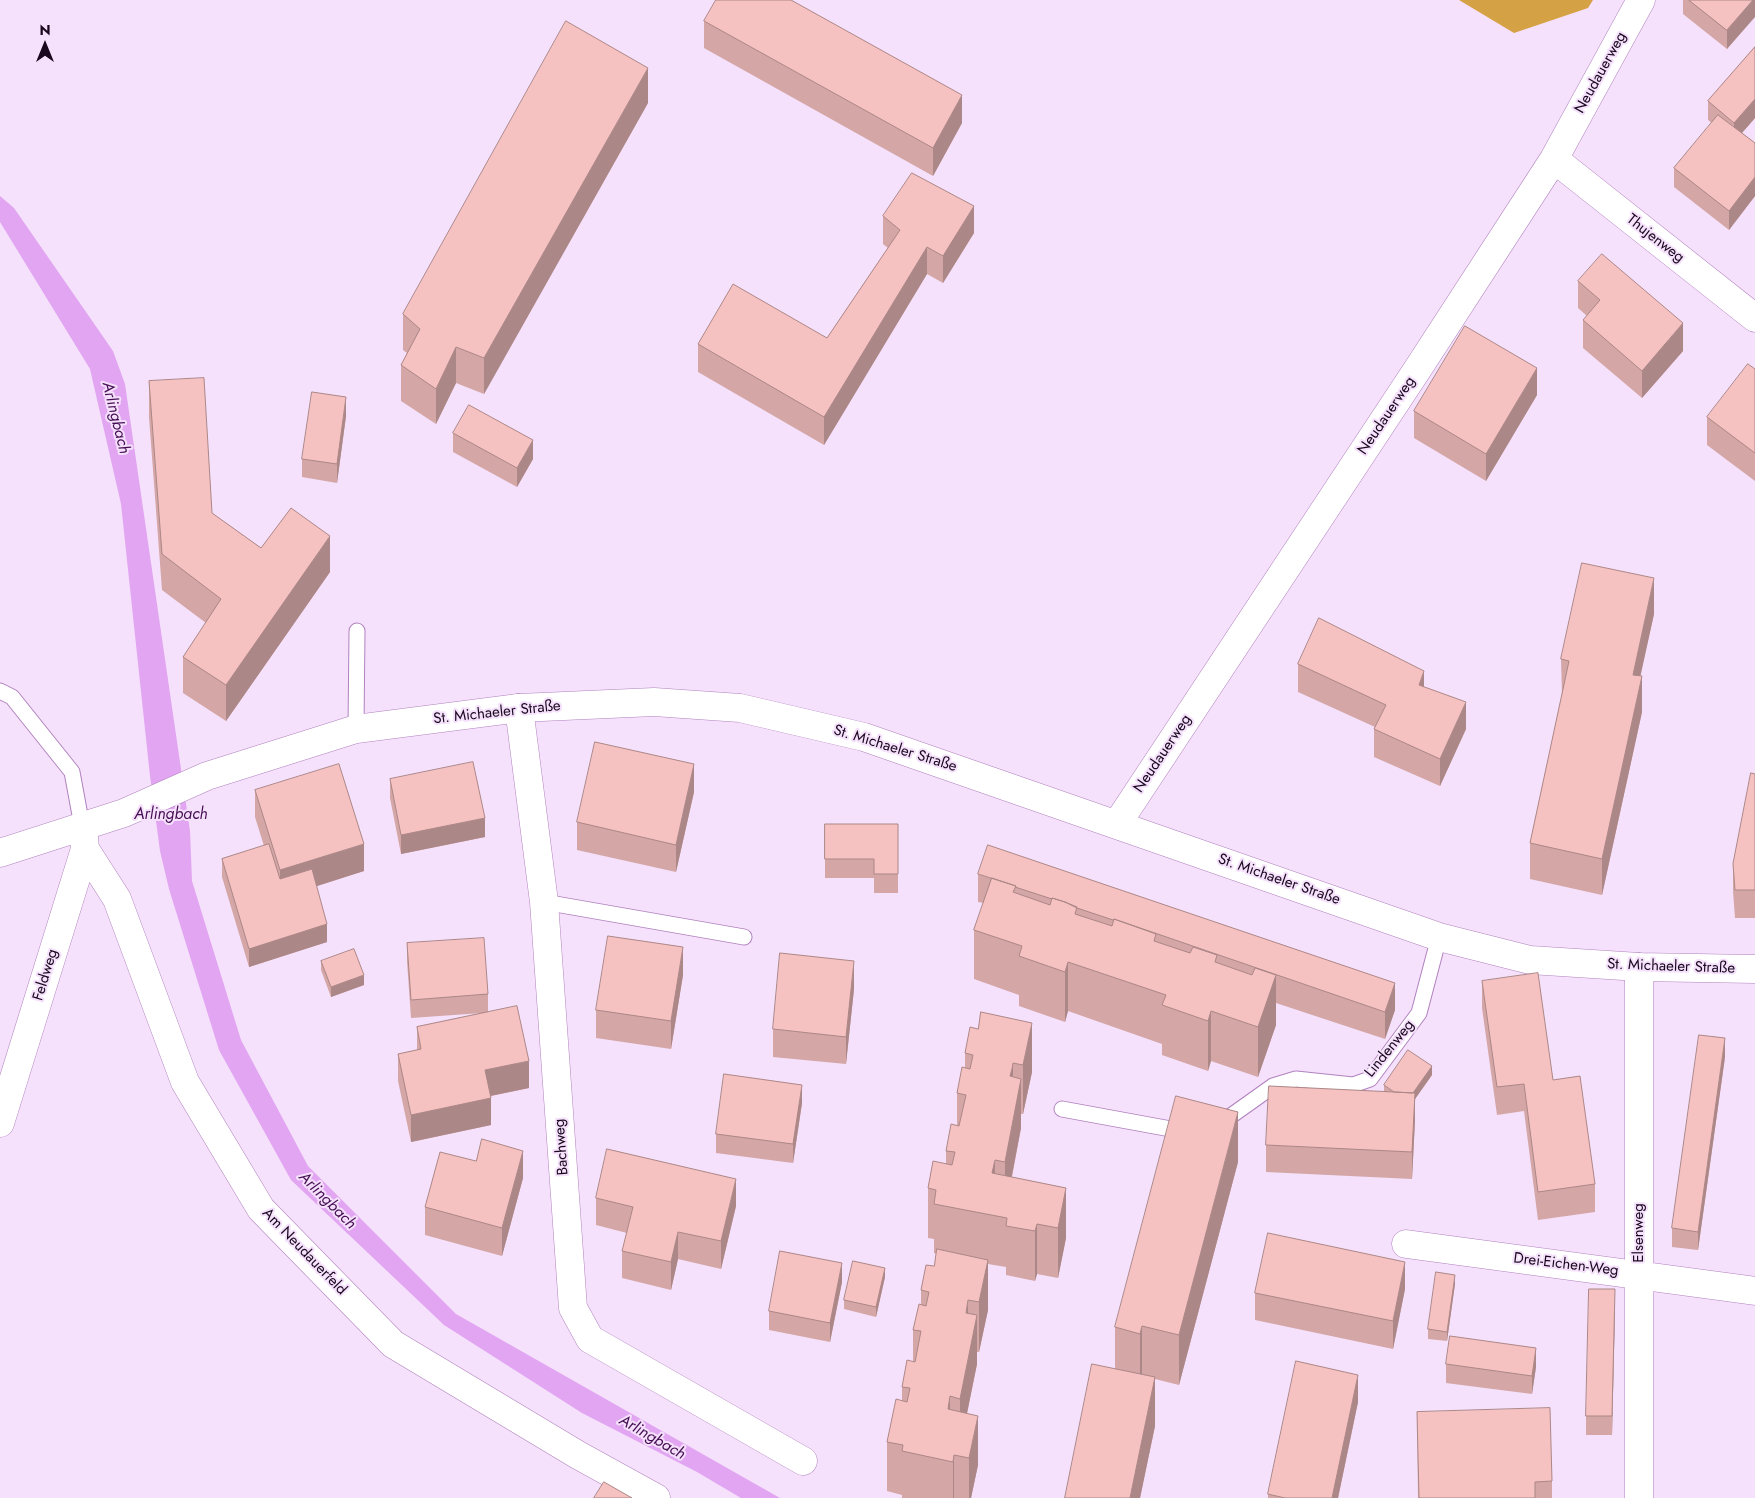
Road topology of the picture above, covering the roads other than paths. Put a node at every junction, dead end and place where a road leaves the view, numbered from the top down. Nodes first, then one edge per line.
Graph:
1 (1641, 0) edge
2 (1554, 160) junction
3 (1755, 318) edge
4 (357, 631) dead end
5 (0, 691) edge
6 (519, 708) junction
7 (356, 729) junction
8 (1117, 824) junction
9 (84, 838) junction
10 (0, 853) edge
11 (544, 902) junction
12 (744, 937) dead end
13 (1439, 937) junction
14 (1638, 967) junction
15 (1755, 969) edge
16 (1062, 1109) dead end
17 (0, 1124) edge
18 (1406, 1244) dead end
19 (1638, 1274) junction
20 (1755, 1291) edge
21 (803, 1461) dead end
22 (656, 1498) edge
23 (1639, 1498) edge

1 - 2 street, Neudauerweg
2 - 3 street, Thujenweg
2 - 8 street, Neudauerweg
4 - 7 lane
5 - 9 lane
6 - 7 street, St. Michaeler Straße
6 - 8 street, St. Michaeler Straße
6 - 11 street, Bachweg
7 - 9 street, St. Michaeler Straße
8 - 13 street, St. Michaeler Straße
9 - 10 street, St. Michaeler Straße
9 - 17 street, Feldweg
9 - 22 street, Am Neudauerfeld
11 - 12 lane
11 - 21 street, Bachweg
13 - 14 street, St. Michaeler Straße
13 - 16 lane, Lindenweg
14 - 15 street, St. Michaeler Straße
14 - 19 street, Elsenweg
18 - 19 street, Drei-Eichen-Weg
19 - 20 street, Drei-Eichen-Weg
19 - 23 street, Elsenweg

